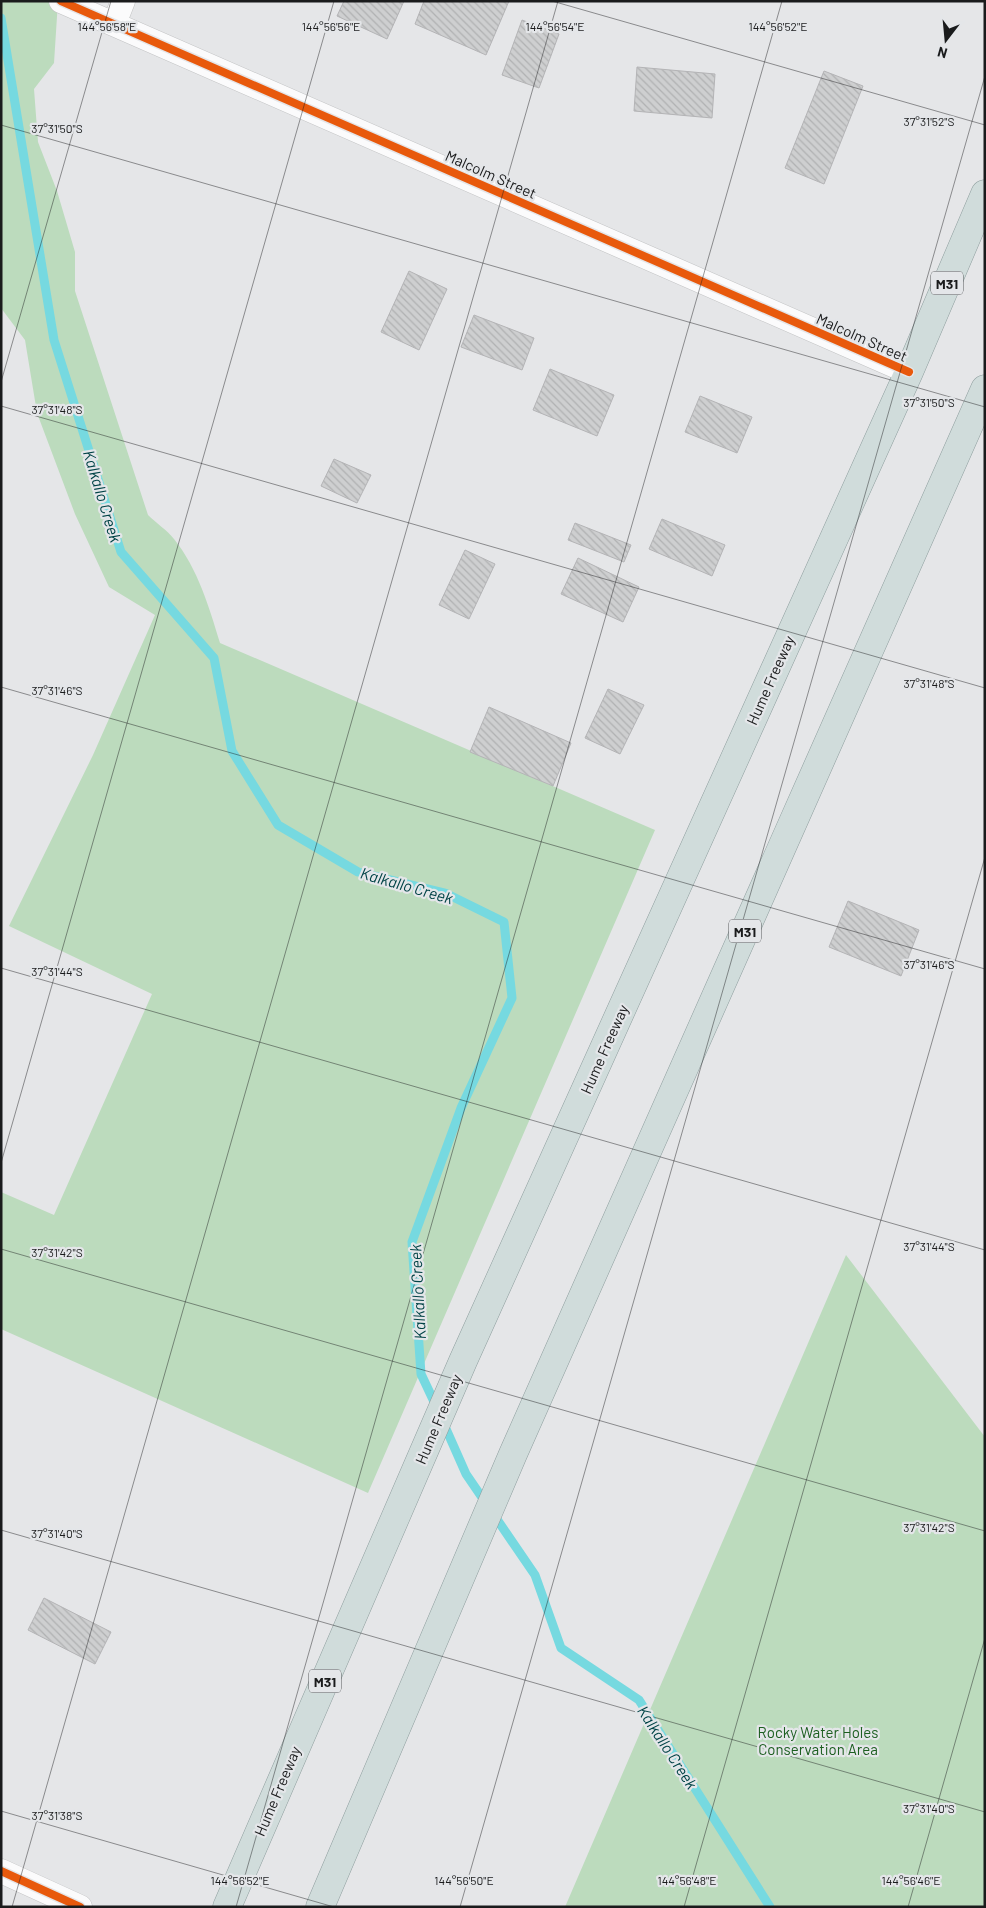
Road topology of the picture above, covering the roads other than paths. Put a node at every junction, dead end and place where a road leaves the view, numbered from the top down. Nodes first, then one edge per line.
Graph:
1 (61, 1) edge
2 (123, 1) edge
3 (114, 24) junction
4 (985, 194) edge
5 (909, 372) junction
6 (985, 389) edge
7 (1, 1871) edge
8 (80, 1907) edge
9 (227, 1907) edge
10 (320, 1907) edge

1 - 3 street, Malcolm Street
2 - 3 street
3 - 5 street, Malcolm Street
4 - 5 highway, Hume Freeway / M31
5 - 9 highway, Hume Freeway / M31
6 - 10 highway, M31
7 - 8 street

